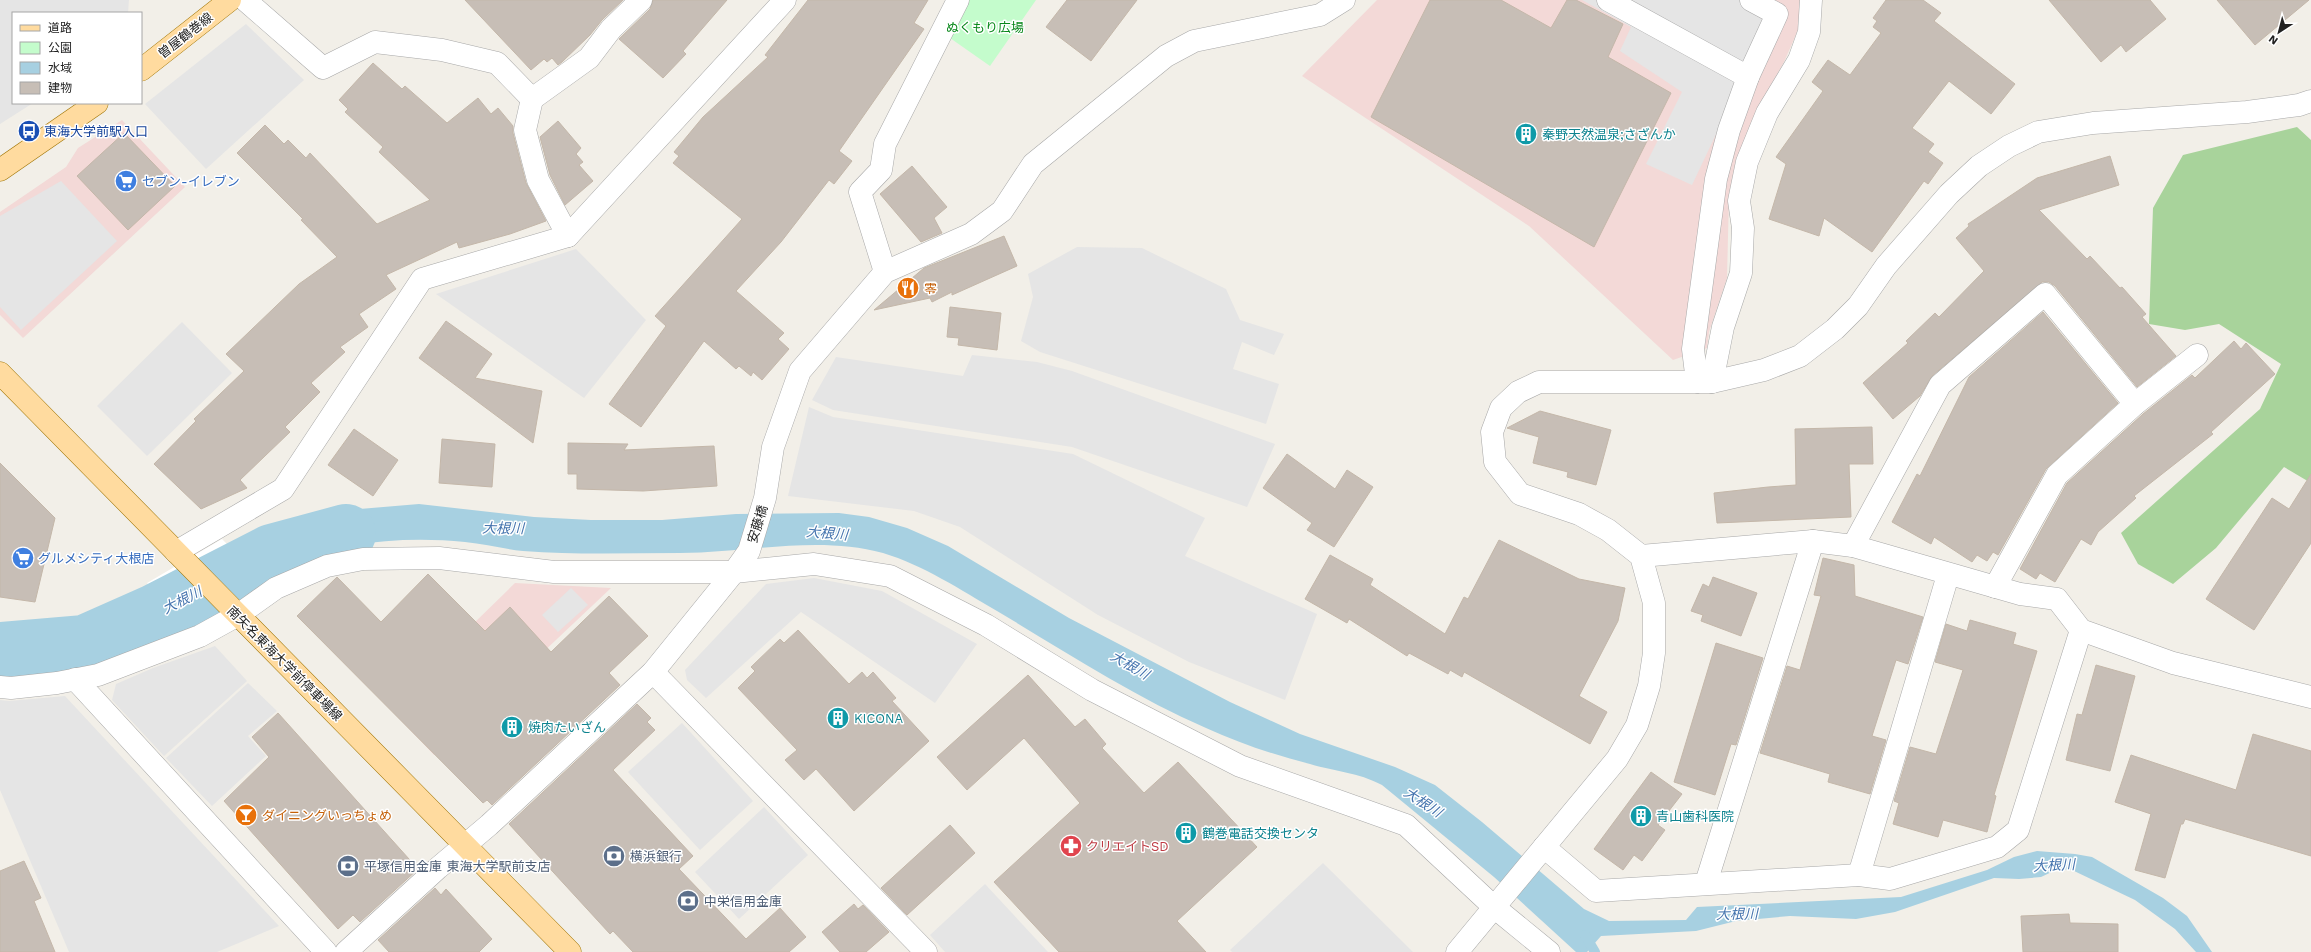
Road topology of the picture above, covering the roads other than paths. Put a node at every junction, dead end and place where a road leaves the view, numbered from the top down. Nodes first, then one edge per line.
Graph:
1 (230, 0) edge
2 (245, 0) edge
3 (641, 0) edge
4 (785, 0) edge
5 (1344, 0) edge
6 (1608, 0) edge
7 (1751, 0) edge
8 (1811, 0) edge
9 (955, 2) edge
10 (142, 69) edge
11 (1748, 77) junction
12 (532, 99) junction
13 (2311, 101) edge
14 (96, 104) edge
15 (0, 170) edge
16 (568, 236) junction
17 (885, 272) junction
18 (2197, 355) dead end
19 (0, 374) edge
20 (1704, 382) junction
21 (2135, 404) junction
22 (1813, 541) junction
23 (1852, 546) junction
24 (1641, 556) junction
25 (180, 557) junction
26 (734, 572) junction
27 (1948, 575) junction
28 (1995, 588) junction
29 (235, 612) junction
30 (2081, 630) junction
31 (653, 672) junction
32 (75, 679) junction
33 (0, 687) edge
34 (2311, 698) edge
35 (465, 845) junction
36 (1538, 853) junction
37 (1859, 875) junction
38 (1706, 883) junction
39 (1498, 901) junction
40 (326, 952) edge
41 (346, 952) edge
42 (570, 952) edge
43 (926, 952) edge
44 (1457, 952) edge
45 (1548, 952) edge

1 - 10 main road, 曽屋鶴巻線
2 - 12 street
3 - 12 street
4 - 16 street
5 - 17 street
6 - 11 street
7 - 11 street
8 - 20 street
9 - 17 street
11 - 20 street
12 - 16 street
13 - 20 street
14 - 15 main road
16 - 25 street
17 - 26 street, 安藤橋
18 - 21 street
19 - 25 main road, 南矢名東海大学前停車場線
20 - 24 street
21 - 23 street
21 - 28 street
22 - 23 street
22 - 24 street
22 - 38 street
23 - 27 street
24 - 36 street
25 - 29 main road, 南矢名東海大学前停車場線
26 - 29 street
26 - 31 street, 安藤橋
26 - 39 street
27 - 28 street
27 - 37 street
28 - 30 street
29 - 32 street
29 - 35 main road, 南矢名東海大学前停車場線
30 - 34 street
30 - 37 street
31 - 35 street, 安藤橋
31 - 43 street
32 - 33 street
32 - 40 street
35 - 41 street, 安藤橋
35 - 42 main road, 南矢名東海大学前停車場線
36 - 38 street
36 - 39 street
37 - 38 street
39 - 44 street
39 - 45 street

